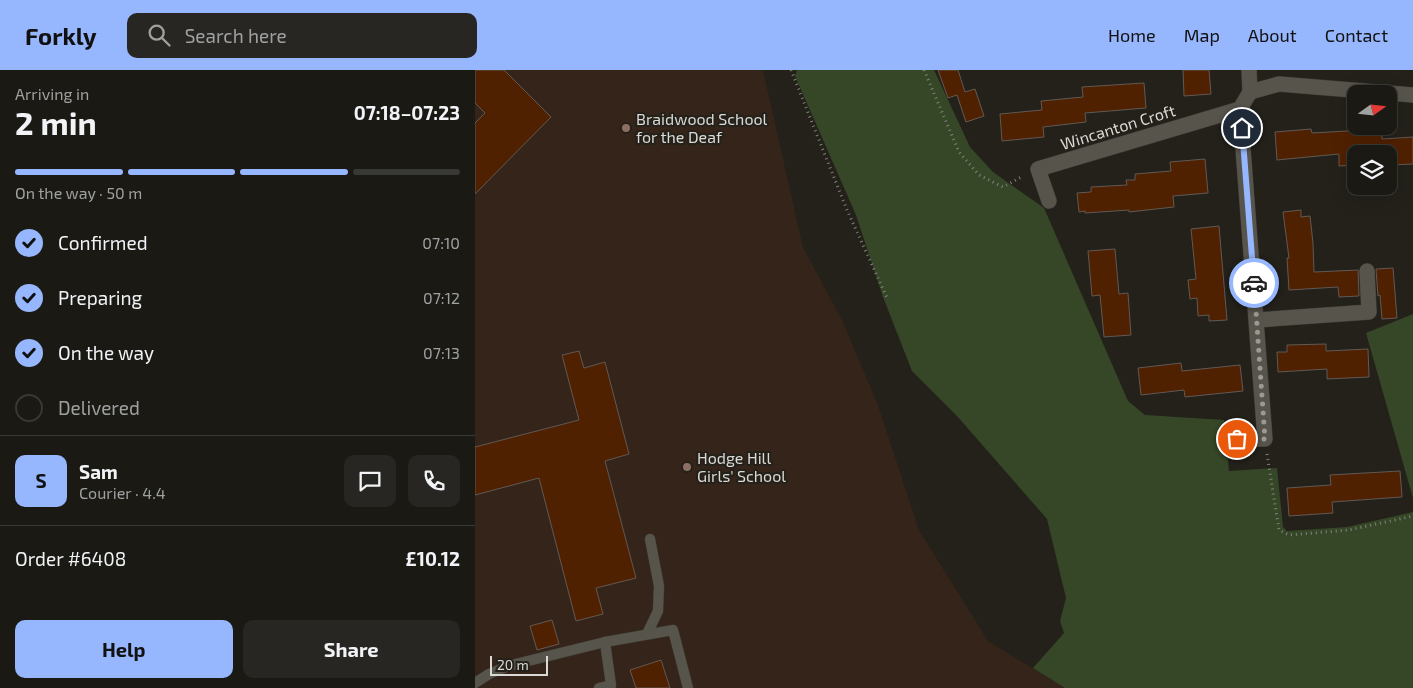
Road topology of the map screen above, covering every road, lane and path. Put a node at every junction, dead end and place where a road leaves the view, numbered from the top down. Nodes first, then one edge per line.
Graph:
1 (791, 70) edge
2 (924, 70) edge
3 (1249, 70) edge
4 (1250, 92) junction
5 (1413, 96) edge
6 (1240, 109) junction
7 (1038, 169) junction
8 (1049, 201) dead end
9 (1367, 271) dead end
10 (888, 300) dead end
11 (1257, 320) junction
12 (1237, 439) dead end
13 (1265, 439) junction
14 (1413, 516) edge
15 (650, 540) dead end
16 (647, 634) junction
17 (605, 642) junction
18 (475, 683) edge
19 (599, 688) edge
20 (688, 688) edge

1 - 10 path
2 - 7 path
3 - 4 street
4 - 5 street
4 - 6 street
6 - 7 street, Wincanton Croft
6 - 11 street
7 - 8 street
9 - 11 street
11 - 13 street
12 - 13 street
13 - 14 path
15 - 16 lane
16 - 17 lane
16 - 20 lane
17 - 18 lane
17 - 19 lane

